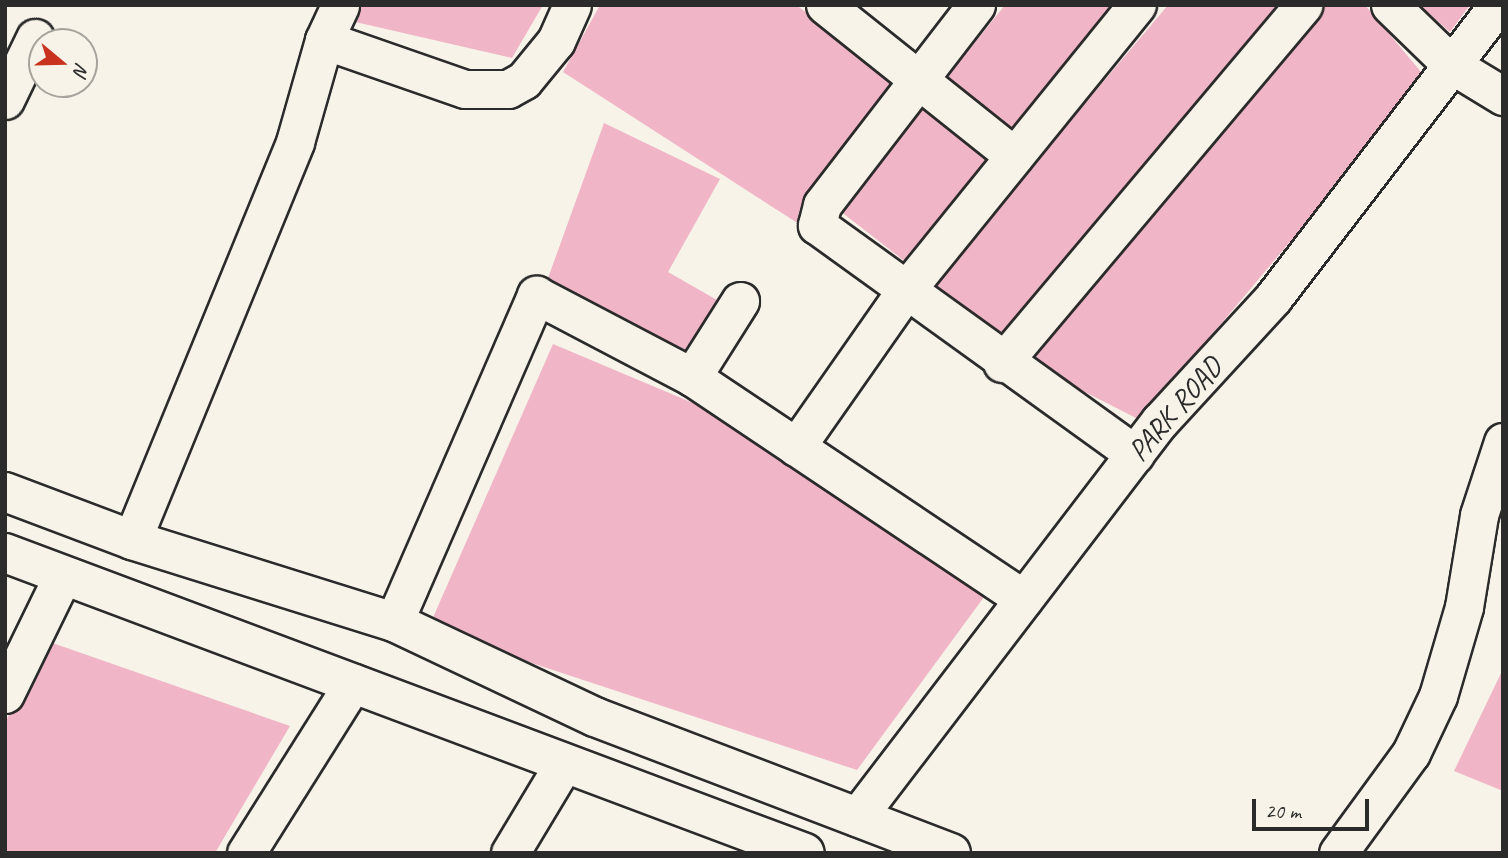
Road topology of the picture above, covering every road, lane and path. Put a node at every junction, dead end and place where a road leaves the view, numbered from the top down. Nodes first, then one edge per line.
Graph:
1 (340, 5) edge
2 (572, 5) edge
3 (825, 5) edge
4 (976, 5) edge
5 (1137, 5) edge
6 (1303, 5) edge
7 (1390, 5) edge
8 (1498, 5) edge
9 (324, 40) junction
10 (28, 52) edge
11 (1452, 65) junction
12 (919, 79) junction
13 (1503, 96) edge
14 (5, 100) edge
15 (1014, 156) junction
16 (906, 290) junction
17 (740, 301) dead end
18 (1002, 363) junction
19 (692, 377) junction
20 (1503, 442) edge
21 (796, 447) junction
22 (1135, 454) junction
23 (5, 492) edge
24 (132, 540) junction
25 (5, 553) edge
26 (63, 575) junction
27 (1024, 599) junction
28 (394, 622) junction
29 (354, 683) junction
30 (5, 694) edge
31 (564, 762) junction
32 (857, 817) junction
33 (246, 853) edge
34 (510, 853) edge
35 (805, 853) edge
36 (951, 853) edge
37 (1338, 853) edge

1 - 9 street
2 - 9 street
3 - 12 street
4 - 12 street
5 - 15 street
6 - 18 street
7 - 11 street
8 - 11 street, PARK ROAD
9 - 24 street
10 - 14 street
11 - 13 street
11 - 22 street, PARK ROAD
12 - 15 street
12 - 16 street
15 - 16 street
16 - 18 street
16 - 21 street
17 - 19 street
18 - 22 street
19 - 21 street
19 - 28 street
20 - 37 street
21 - 27 street
22 - 27 street, PARK ROAD
23 - 24 main road
24 - 28 main road
25 - 26 main road
26 - 29 main road
26 - 30 street
27 - 32 street, PARK ROAD
28 - 32 main road
29 - 31 main road
29 - 33 street
31 - 34 street
31 - 35 main road
32 - 36 main road

